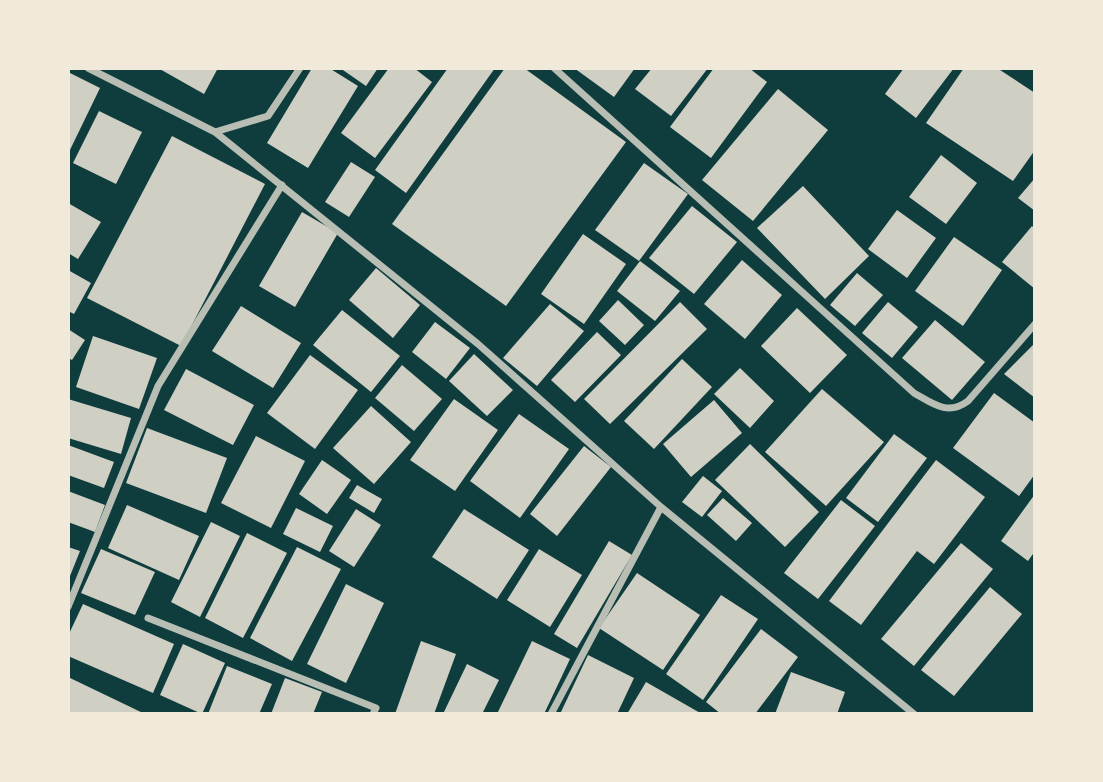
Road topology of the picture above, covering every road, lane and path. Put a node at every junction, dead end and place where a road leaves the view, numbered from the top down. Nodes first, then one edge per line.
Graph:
1 (88, 68) edge
2 (300, 68) edge
3 (554, 68) edge
4 (215, 132) junction
5 (282, 185) junction
6 (1035, 324) edge
7 (661, 507) junction
8 (68, 607) edge
9 (148, 618) dead end
10 (373, 714) edge
11 (551, 714) edge
12 (914, 714) edge

1 - 4 street
2 - 4 street
3 - 6 street
4 - 5 street
5 - 7 street
5 - 8 street
7 - 11 street
7 - 12 street
9 - 10 street

